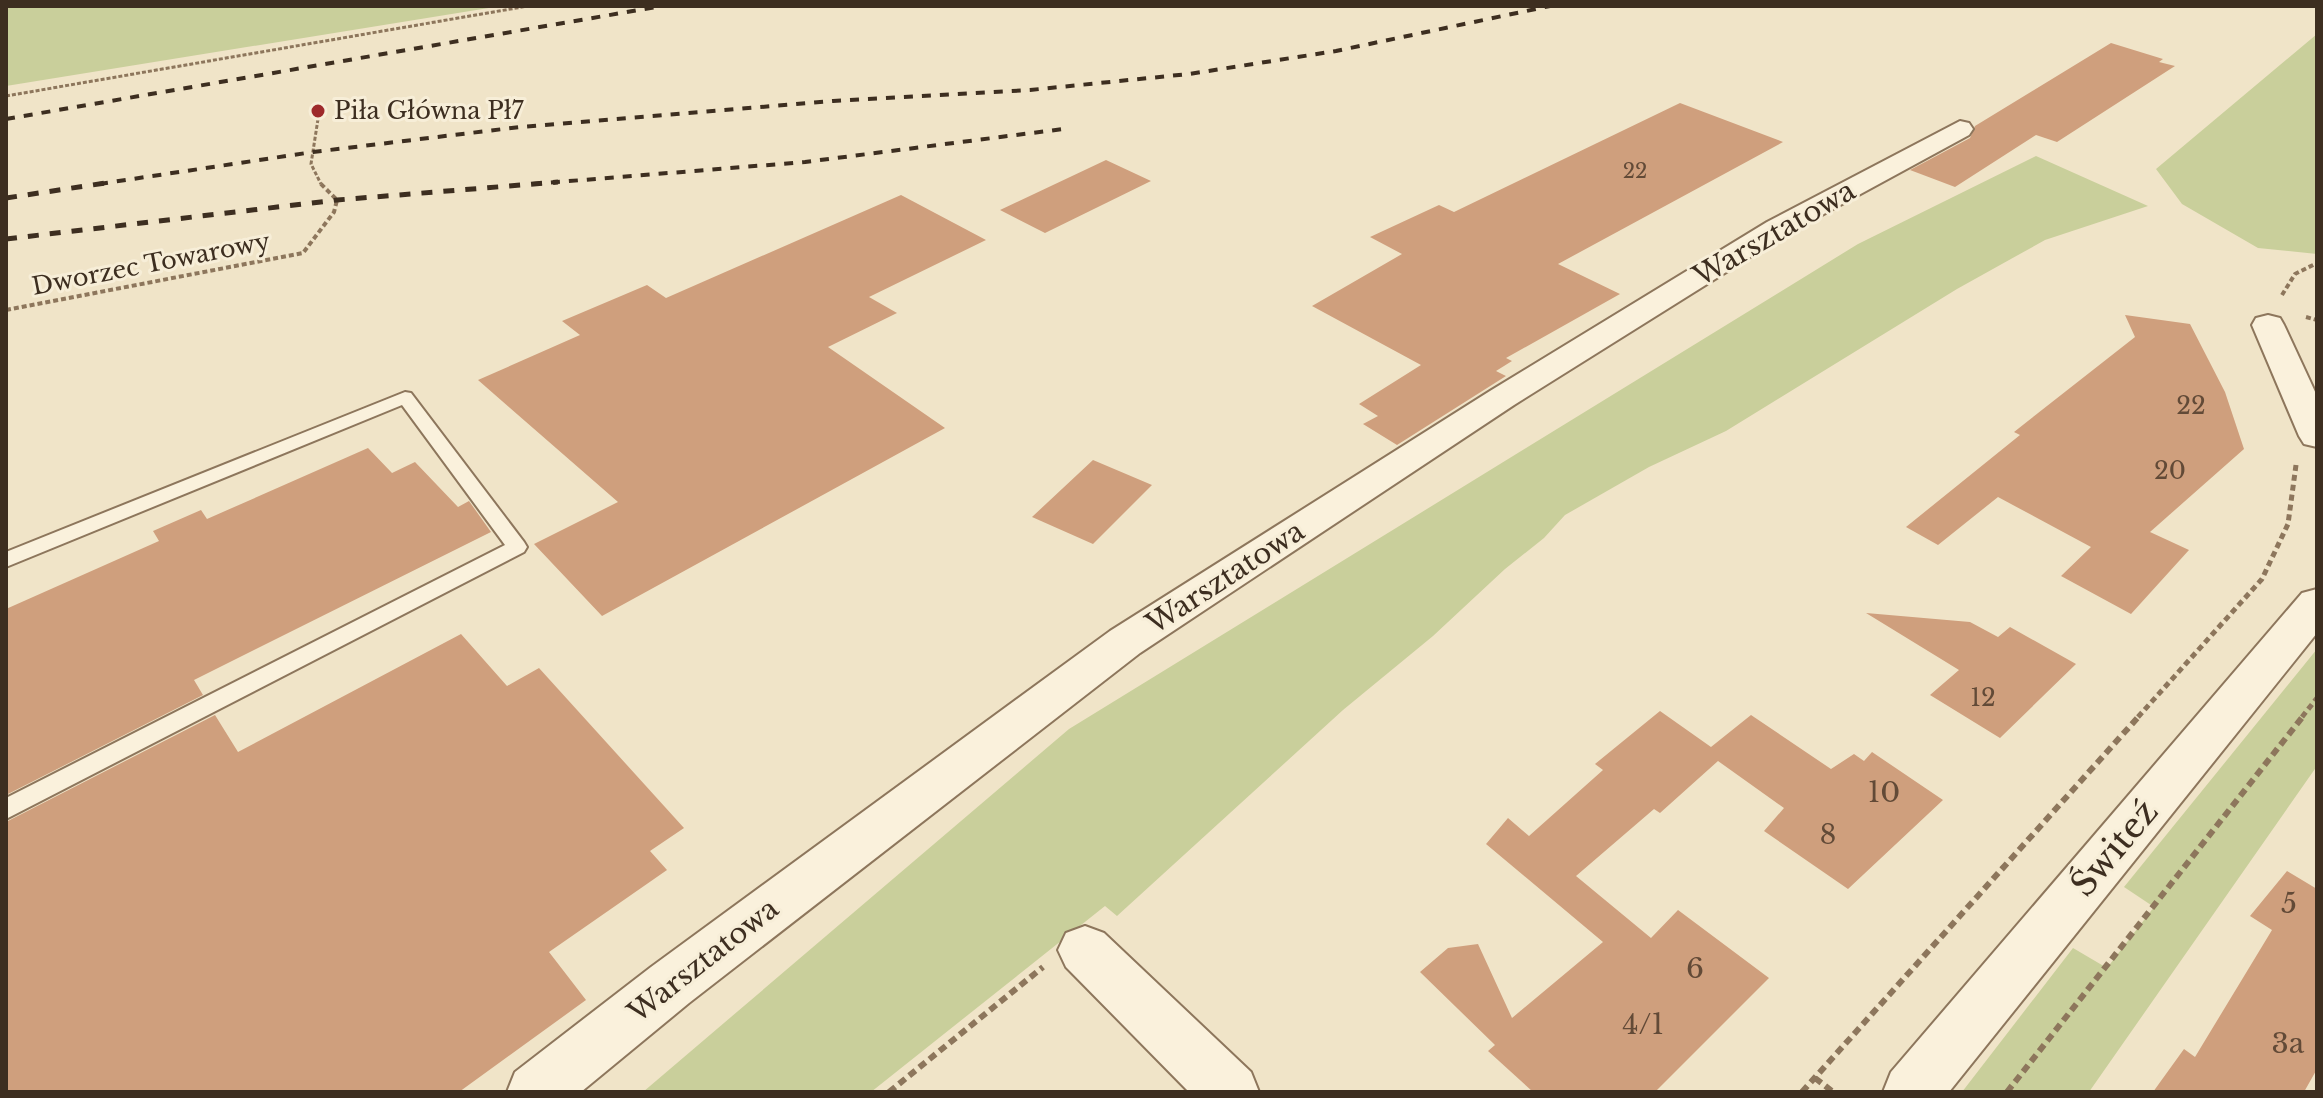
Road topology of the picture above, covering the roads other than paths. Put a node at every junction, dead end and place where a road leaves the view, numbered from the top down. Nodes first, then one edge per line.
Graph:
1 (1960, 129) dead end
2 (2268, 325) road end
3 (2307, 447) edge
4 (6, 560) edge
5 (2317, 605) edge
6 (6, 809) edge
7 (1085, 950) road end
8 (536, 1092) edge
9 (1230, 1092) edge
10 (1912, 1092) edge

1 - 8 street, Warsztatowa
2 - 3 street
4 - 6 lane
5 - 10 street, Świteź
7 - 9 street

